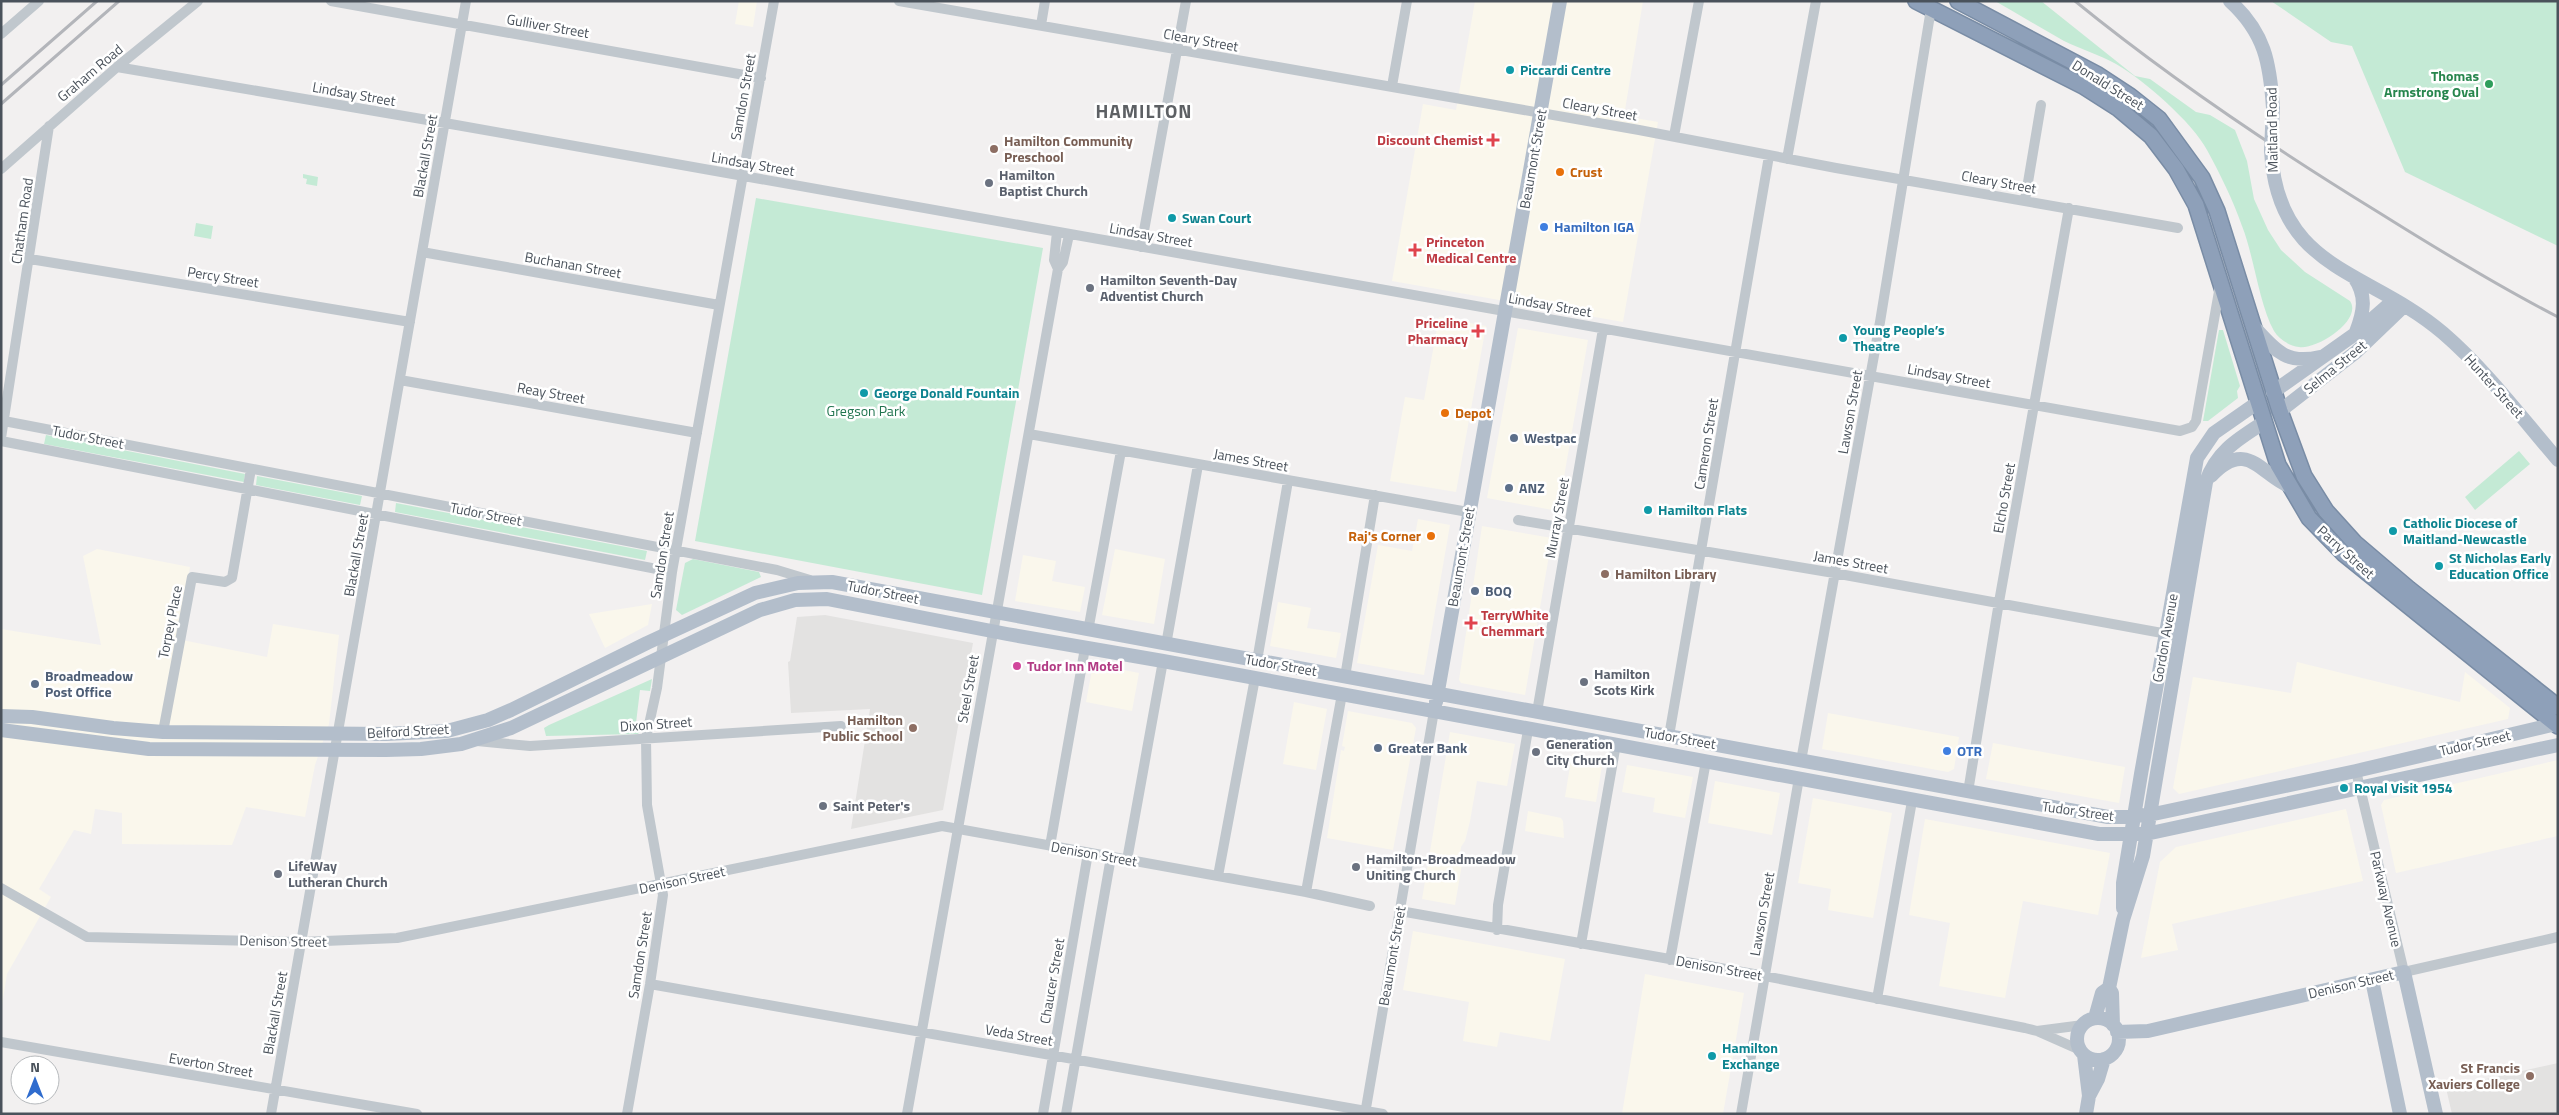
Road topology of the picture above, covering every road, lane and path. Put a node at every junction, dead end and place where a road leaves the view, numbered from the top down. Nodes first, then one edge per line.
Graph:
1 (39, 1) edge
2 (198, 1) edge
3 (330, 1) edge
4 (466, 1) edge
5 (774, 1) edge
6 (1045, 1) edge
7 (1186, 1) edge
8 (1407, 1) edge
9 (1560, 1) edge
10 (1698, 1) edge
11 (1816, 1) edge
12 (1916, 1) edge
13 (1958, 1) edge
14 (2230, 1) edge
15 (905, 2) edge
16 (1932, 5) edge
17 (462, 25) junction
18 (1041, 25) junction
19 (1, 34) edge
20 (1177, 50) junction
21 (117, 67) junction
22 (761, 78) junction
23 (1392, 86) junction
24 (2041, 105) dead end
25 (1541, 113) junction
26 (445, 123) junction
27 (49, 126) junction
28 (1674, 136) junction
29 (1769, 156) junction
30 (1787, 159) junction
31 (1, 169) edge
32 (743, 176) junction
33 (1904, 179) junction
34 (2024, 200) junction
35 (2069, 208) junction
36 (2178, 228) dead end
37 (1057, 232) junction
38 (1069, 235) junction
39 (1141, 247) junction
40 (422, 252) junction
41 (30, 259) junction
42 (1058, 269) junction
43 (2353, 277) junction
44 (2221, 282) junction
45 (2399, 303) junction
46 (719, 305) junction
47 (1506, 312) junction
48 (2424, 318) joint
49 (410, 322) junction
50 (2253, 326) junction
51 (1603, 329) junction
52 (2355, 334) junction
53 (1735, 352) junction
54 (2325, 356) junction
55 (1870, 376) junction
56 (400, 380) junction
57 (2273, 392) junction
58 (2257, 403) junction
59 (2034, 405) junction
60 (2280, 411) junction
61 (4, 421) junction
62 (2263, 423) junction
63 (697, 433) junction
64 (1030, 434) junction
65 (1, 439) edge
66 (1121, 451) junction
67 (2558, 460) edge
68 (1198, 465) junction
69 (251, 469) junction
70 (1288, 481) junction
71 (2206, 482) junction
72 (2288, 486) junction
73 (249, 490) junction
74 (380, 494) junction
75 (1375, 495) junction
76 (1468, 512) junction
77 (378, 514) junction
78 (1518, 520) dead end
79 (1569, 528) junction
80 (676, 550) junction
81 (1702, 552) junction
82 (672, 572) junction
83 (1834, 573) junction
84 (815, 581) junction
85 (1999, 602) junction
86 (776, 604) joint
87 (996, 613) junction
88 (1088, 630) junction
89 (992, 632) junction
90 (664, 635) junction
91 (2172, 635) junction
92 (1166, 645) junction
93 (1085, 648) junction
94 (661, 656) junction
95 (1163, 661) junction
96 (1257, 661) junction
97 (1345, 677) junction
98 (1255, 678) junction
99 (1342, 694) junction
100 (1438, 695) junction
101 (2558, 707) edge
102 (1434, 711) junction
103 (1537, 712) junction
104 (1, 716) edge
105 (2557, 724) edge
106 (841, 726) dead end
107 (1, 730) edge
108 (1528, 730) junction
109 (163, 732) junction
110 (338, 733) junction
111 (1669, 736) junction
112 (646, 738) junction
113 (473, 741) junction
114 (1616, 744) junction
115 (2558, 745) edge
116 (335, 750) junction
117 (1801, 760) junction
118 (1706, 761) junction
119 (2356, 771) junction
120 (1799, 778) junction
121 (2360, 790) junction
122 (1968, 792) junction
123 (1912, 800) junction
124 (2149, 815) junction
125 (2134, 817) junction
126 (957, 829) junction
127 (2146, 834) junction
128 (2131, 835) junction
129 (1050, 846) junction
130 (1088, 853) junction
131 (1111, 857) junction
132 (1127, 860) junction
133 (1218, 876) junction
134 (662, 885) junction
135 (1, 888) edge
136 (1306, 892) junction
137 (1370, 906) dead end
138 (1400, 912) junction
139 (2123, 920) junction
140 (1497, 930) junction
141 (2558, 937) edge
142 (301, 942) junction
143 (1581, 944) junction
144 (1670, 960) junction
145 (2404, 972) junction
146 (1765, 976) junction
147 (2372, 980) junction
148 (650, 984) junction
149 (2109, 988) junction
150 (1876, 999) junction
151 (2089, 1022) junction
152 (2115, 1029) junction
153 (2037, 1030) junction
154 (922, 1032) junction
155 (2145, 1032) junction
156 (1, 1042) edge
157 (2117, 1048) junction
158 (2082, 1052) junction
159 (1054, 1055) junction
160 (1076, 1059) junction
161 (2104, 1059) junction
162 (275, 1090) junction
163 (2089, 1096) junction
164 (1366, 1112) edge
165 (271, 1114) edge
166 (417, 1114) edge
167 (627, 1114) edge
168 (907, 1114) edge
169 (1043, 1114) edge
170 (1066, 1114) edge
171 (1383, 1114) edge
172 (1741, 1114) edge
173 (2086, 1114) edge
174 (2400, 1114) edge
175 (2436, 1114) edge

1 - 19 street
2 - 21 street, Graham Road
3 - 17 street, Gulliver Street
4 - 17 street, Blackall Street
5 - 22 street, Samdon Street
6 - 18 street
7 - 20 street
8 - 23 street
9 - 25 main road, Beaumont Street
10 - 28 street
11 - 30 street
12 - 16 highway, Donald Street
13 - 50 highway, Donald Street
14 - 43 main road, Maitland Road, bridge
15 - 18 street, Cleary Street
16 - 33 street, Lawson Street
16 - 44 highway, Donald Street
17 - 22 street, Gulliver Street
17 - 26 street, Blackall Street
18 - 20 street, Cleary Street
20 - 23 street, Cleary Street
20 - 39 street
21 - 26 street, Lindsay Street
21 - 27 street, Graham Road
22 - 32 street, Samdon Street
23 - 25 street, Cleary Street
24 - 34 street
25 - 28 street, Cleary Street
25 - 47 main road, Beaumont Street
26 - 32 street, Lindsay Street
26 - 40 street, Blackall Street
27 - 31 street, Graham Road
27 - 41 street, Chatham Road
28 - 29 street, Cleary Street
29 - 30 street, Cleary Street
29 - 53 street, Cameron Street
30 - 33 street, Cleary Street
32 - 37 street, Lindsay Street
32 - 46 street, Samdon Street
33 - 34 street, Cleary Street
33 - 55 street, Lawson Street
34 - 35 street, Cleary Street
35 - 36 street, Cleary Street
35 - 59 street, Elcho Street
37 - 38 street, Lindsay Street
37 - 42 street, Steel Street
38 - 39 street, Lindsay Street
38 - 42 street, Steel Street
39 - 47 street, Lindsay Street
40 - 46 street, Buchanan Street
40 - 49 street, Blackall Street
41 - 49 street, Percy Street
41 - 61 street, Chatham Road
42 - 64 street, Steel Street
43 - 45 main road, Maitland Road
43 - 52 main road
44 - 58 highway, Parry Street
44 - 59 street, Lindsay Street
45 - 48 main road, Maitland Road
45 - 52 main road, Selma Street
45 - 60 main road, Selma Street
46 - 63 street, Samdon Street
47 - 51 street, Lindsay Street
47 - 76 main road, Beaumont Street
48 - 67 main road, Hunter Street
49 - 56 street, Blackall Street
50 - 54 main road
50 - 57 highway, Parry Street
51 - 53 street, Lindsay Street
51 - 79 street, Murray Street
52 - 54 main road, Selma Street
53 - 55 street, Lindsay Street
53 - 81 street, Cameron Street
54 - 57 main road, Selma Street
55 - 59 street, Lindsay Street
55 - 83 street, Lawson Street
56 - 63 street, Reay Street
56 - 74 street, Blackall Street
57 - 58 highway, Gordon Avenue
57 - 60 highway, Parry Street
58 - 62 highway, Parry Street
58 - 91 main road, Gordon Avenue
59 - 85 street, Elcho Street
60 - 62 highway, Selma Street
60 - 101 highway, Parry Street
61 - 65 street, Chatham Road
61 - 69 street, Tudor Street
62 - 71 main road, Gordon Avenue
62 - 72 highway, Parry Street
63 - 80 street, Samdon Street
64 - 66 street, James Street
64 - 87 street, Steel Street
65 - 73 street, Tudor Street
66 - 68 street, James Street
66 - 88 street
68 - 70 street, James Street
68 - 92 street
69 - 73 street, Torpey Place
69 - 74 street, Tudor Street
70 - 75 street, James Street
70 - 96 street
71 - 72 main road
71 - 91 main road, Gordon Avenue
72 - 105 highway, Parry Street
73 - 77 street, Tudor Street
73 - 109 street, Torpey Place
74 - 77 street, Blackall Street
74 - 80 street, Tudor Street
75 - 76 street, James Street
75 - 97 street
76 - 100 main road, Beaumont Street
77 - 82 street, Tudor Street
77 - 110 street, Blackall Street
78 - 79 street, James Street
79 - 81 street, James Street
79 - 103 street, Murray Street
80 - 82 street, Samdon Street
80 - 84 street, Tudor Street
81 - 83 street, James Street
81 - 111 street, Cameron Street
82 - 90 street, Samdon Street
83 - 85 street, James Street
83 - 117 street, Lawson Street
84 - 87 main road, Tudor Street
84 - 90 main road, Belford Street
85 - 91 street, James Street
85 - 122 street, Elcho Street
86 - 89 main road, Tudor Street
86 - 94 main road, Belford Street
87 - 88 main road, Tudor Street
87 - 89 street, Steel Street
88 - 92 main road, Tudor Street
89 - 93 main road, Tudor Street
89 - 126 street, Steel Street
90 - 94 street, Samdon Street
90 - 110 main road, Belford Street
91 - 124 main road, Gordon Avenue
91 - 125 main road, Gordon Avenue
92 - 96 main road, Tudor Street
93 - 95 main road, Tudor Street
93 - 129 street
94 - 112 street, Samdon Street
94 - 113 main road, Belford Street
95 - 98 main road, Tudor Street
95 - 132 street
96 - 97 main road, Tudor Street
97 - 100 main road, Tudor Street
98 - 99 main road, Tudor Street
98 - 133 street
99 - 102 main road, Tudor Street
99 - 136 street
100 - 102 main road, Beaumont Street
100 - 103 main road, Tudor Street
102 - 108 main road, Tudor Street
102 - 138 street, Beaumont Street
103 - 111 main road, Tudor Street
104 - 109 main road, Belford Street
105 - 119 main road, Tudor Street
106 - 112 street, Dixon Street
107 - 116 main road, Belford Street
108 - 114 main road, Tudor Street
108 - 140 street
109 - 110 main road, Belford Street
110 - 116 street, Blackall Street
111 - 117 main road, Tudor Street
112 - 113 street, Dixon Street
112 - 134 street, Samdon Street
113 - 116 main road, Belford Street
114 - 118 main road, Tudor Street
114 - 143 street
115 - 121 main road, Tudor Street
116 - 142 street, Blackall Street
117 - 122 main road, Tudor Street
118 - 120 main road, Tudor Street
118 - 144 street
119 - 121 street, Parkway Avenue
119 - 124 main road, Tudor Street
120 - 123 main road, Tudor Street
120 - 146 street, Lawson Street
121 - 127 main road, Tudor Street
121 - 145 street, Parkway Avenue
122 - 125 main road, Tudor Street
123 - 128 main road, Tudor Street
123 - 150 street
124 - 125 main road, Tudor Street
124 - 127 main road, Gordon Avenue
125 - 128 main road, Gordon Avenue
126 - 129 street, Denison Street
126 - 134 street, Denison Street
126 - 154 street, Steel Street
127 - 128 main road, Tudor Street
127 - 139 main road, Gordon Avenue
128 - 139 main road, Gordon Avenue
129 - 130 street, Denison Street
130 - 131 street, Denison Street
130 - 159 street, Chaucer Street
131 - 132 street, Denison Street
131 - 160 street
132 - 133 street, Denison Street
133 - 136 street, Denison Street
134 - 142 street, Denison Street
134 - 148 street, Samdon Street
135 - 142 street, Denison Street
136 - 137 street, Denison Street
138 - 140 street, Denison Street
138 - 164 street, Beaumont Street
139 - 149 main road, Gordon Avenue
140 - 143 street, Denison Street
141 - 145 street, Denison Street
142 - 162 street, Blackall Street
143 - 144 street, Denison Street
144 - 146 street, Denison Street
145 - 147 main road, Denison Street
145 - 175 main road, Parkway Avenue
146 - 150 street, Denison Street
146 - 172 street, Lawson Street
147 - 155 main road, Denison Street
147 - 174 main road
148 - 154 street, Veda Street
148 - 167 street, Samdon Street
149 - 151 main road, Gordon Avenue
149 - 152 main road, Gordon Avenue
150 - 153 street, Denison Street
151 - 152 main road
151 - 153 street, Denison Street
151 - 158 main road
152 - 155 main road, Denison Street
152 - 157 main road
153 - 158 street, Denison Street
154 - 159 street, Veda Street
154 - 168 street, Steel Street
155 - 157 main road, Denison Street
156 - 162 street, Everton Street
157 - 161 main road
158 - 161 main road
158 - 163 main road
159 - 160 street, Veda Street
159 - 169 street, Chaucer Street
160 - 164 street, Veda Street
160 - 170 street
161 - 163 main road
162 - 165 street, Blackall Street
162 - 166 street, Everton Street
163 - 173 main road
164 - 171 street, Veda Street

